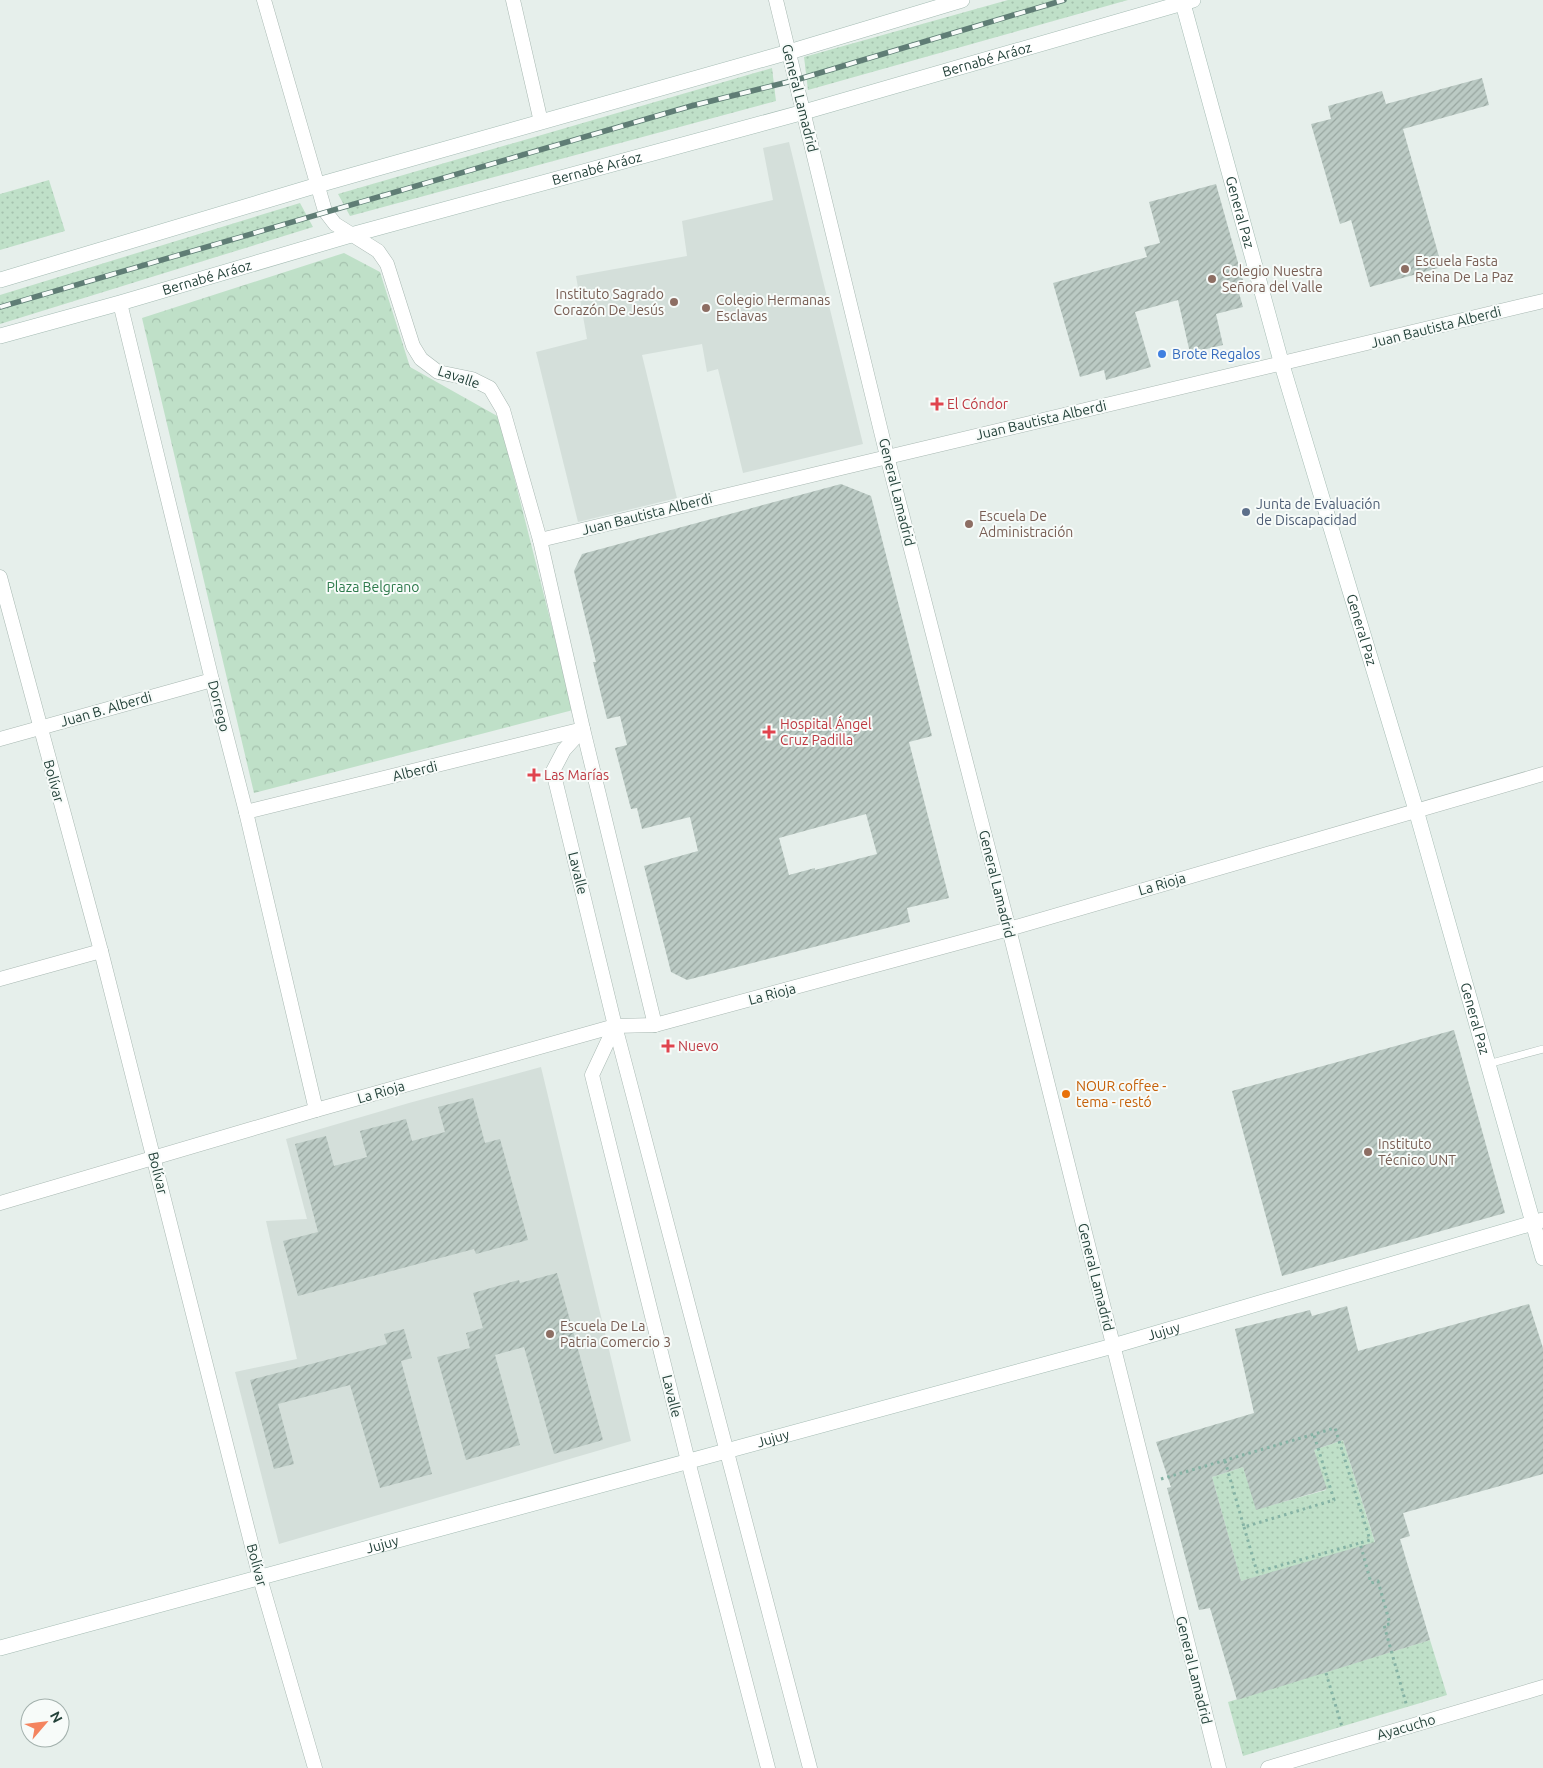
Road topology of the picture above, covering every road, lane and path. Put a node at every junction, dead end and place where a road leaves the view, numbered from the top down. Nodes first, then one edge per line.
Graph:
1 (264, 0) edge
2 (513, 0) edge
3 (776, 0) edge
4 (962, 0) edge
5 (1186, 1) edge
6 (789, 52) junction
7 (804, 112) junction
8 (541, 122) junction
9 (318, 185) junction
10 (352, 234) junction
11 (0, 280) edge
12 (1543, 301) edge
13 (120, 303) junction
14 (0, 336) edge
15 (1282, 365) junction
16 (888, 456) junction
17 (540, 540) junction
18 (0, 577) edge
19 (212, 680) junction
20 (40, 728) junction
21 (583, 729) junction
22 (0, 739) edge
23 (1543, 774) edge
24 (1416, 810) junction
25 (246, 812) junction
26 (1009, 929) junction
27 (101, 951) junction
28 (0, 979) edge
29 (655, 1025) junction
30 (615, 1026) junction
31 (1543, 1049) edge
32 (1488, 1064) junction
33 (316, 1110) junction
34 (154, 1159) junction
35 (0, 1203) edge
36 (1538, 1221) edge
37 (1543, 1258) edge
38 (1113, 1346) junction
39 (1314, 1434) junction
40 (728, 1451) junction
41 (688, 1461) junction
42 (1225, 1461) junction
43 (1148, 1483) junction
44 (1244, 1527) junction
45 (1360, 1543) junction
46 (260, 1578) junction
47 (0, 1648) edge
48 (1326, 1673) dead end
49 (1543, 1687) edge
50 (1407, 1707) dead end
51 (1342, 1727) dead end
52 (315, 1768) edge
53 (768, 1768) edge
54 (810, 1768) edge
55 (1218, 1768) edge
56 (1268, 1768) edge

1 - 9 street, Lavalle
2 - 8 street
3 - 6 street, General Lamadrid
4 - 6 street
5 - 7 street, Bernabé Aráoz
5 - 15 street, General Paz
6 - 7 street, General Lamadrid
6 - 8 street
7 - 10 street, Bernabé Aráoz
7 - 16 street, General Lamadrid
8 - 9 street
9 - 10 street, Lavalle
9 - 11 street
10 - 13 street, Bernabé Aráoz
10 - 17 street, Lavalle
12 - 15 street, Juan Bautista Alberdi
13 - 14 street, Bernabé Aráoz
13 - 19 street, Dorrego
15 - 16 street, Juan Bautista Alberdi
15 - 24 street, General Paz
16 - 17 street, Juan Bautista Alberdi
16 - 26 street, General Lamadrid
17 - 21 street, Lavalle
18 - 20 street, Bolívar
19 - 20 street, Juan B. Alberdi
19 - 25 street, Dorrego
20 - 22 street, Juan B. Alberdi
20 - 27 street, Bolívar
21 - 25 street, Alberdi
21 - 29 street, Lavalle
21 - 30 street, Lavalle
23 - 24 street, La Rioja
24 - 26 street, La Rioja
24 - 32 street, General Paz
25 - 33 street, Dorrego
26 - 29 street, La Rioja
26 - 38 street, General Lamadrid
27 - 28 street
27 - 34 street, Bolívar
29 - 30 street, La Rioja
30 - 33 street, La Rioja
30 - 40 street, Lavalle
30 - 41 street, Lavalle
31 - 32 lane
32 - 36 street, General Paz
33 - 34 street, La Rioja
34 - 35 street, La Rioja
34 - 46 street, Bolívar
36 - 37 street, General Paz
36 - 38 street, Jujuy
38 - 40 street, Jujuy
38 - 43 street, General Lamadrid
39 - 42 path
39 - 44 path
39 - 45 path
40 - 41 street, Jujuy
40 - 54 street, Lavalle
41 - 46 street, Jujuy
41 - 53 street, Lavalle
42 - 43 path
42 - 44 path
43 - 55 street, General Lamadrid
44 - 45 path
45 - 50 path
46 - 47 street, Jujuy
46 - 52 street, Bolívar
48 - 51 path
49 - 56 street, Ayacucho

